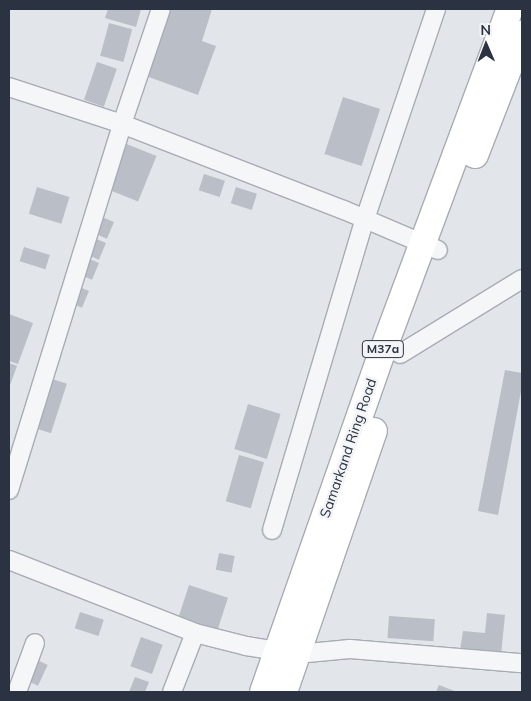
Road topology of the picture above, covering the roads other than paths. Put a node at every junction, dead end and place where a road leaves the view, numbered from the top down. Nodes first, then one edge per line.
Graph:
1 (161, 9) edge
2 (436, 9) edge
3 (510, 9) edge
4 (522, 34) edge
5 (9, 87) edge
6 (122, 124) junction
7 (365, 219) junction
8 (430, 247) junction
9 (522, 279) edge
10 (400, 354) junction
11 (9, 490) edge
12 (272, 530) dead end
13 (9, 560) edge
14 (195, 633) junction
15 (35, 643) dead end
16 (287, 652) junction
17 (522, 663) edge
18 (17, 692) edge
19 (172, 692) edge
20 (263, 692) edge
21 (284, 692) edge

1 - 6 street
2 - 7 street
3 - 8 highway, Samarkand Ring Road / M37a
4 - 8 highway, Samarkand Ring Road / M37a
5 - 6 street
6 - 7 street
6 - 11 street
7 - 8 street
7 - 12 street
8 - 10 highway, Samarkand Ring Road / M37a
8 - 16 highway, Samarkand Ring Road / M37a
9 - 10 street
10 - 16 highway, Samarkand Ring Road / M37a
13 - 14 street
14 - 16 street
14 - 19 street
15 - 18 street
16 - 17 street
16 - 20 highway, Samarkand Ring Road / M37a
16 - 21 highway, Samarkand Ring Road / M37a

